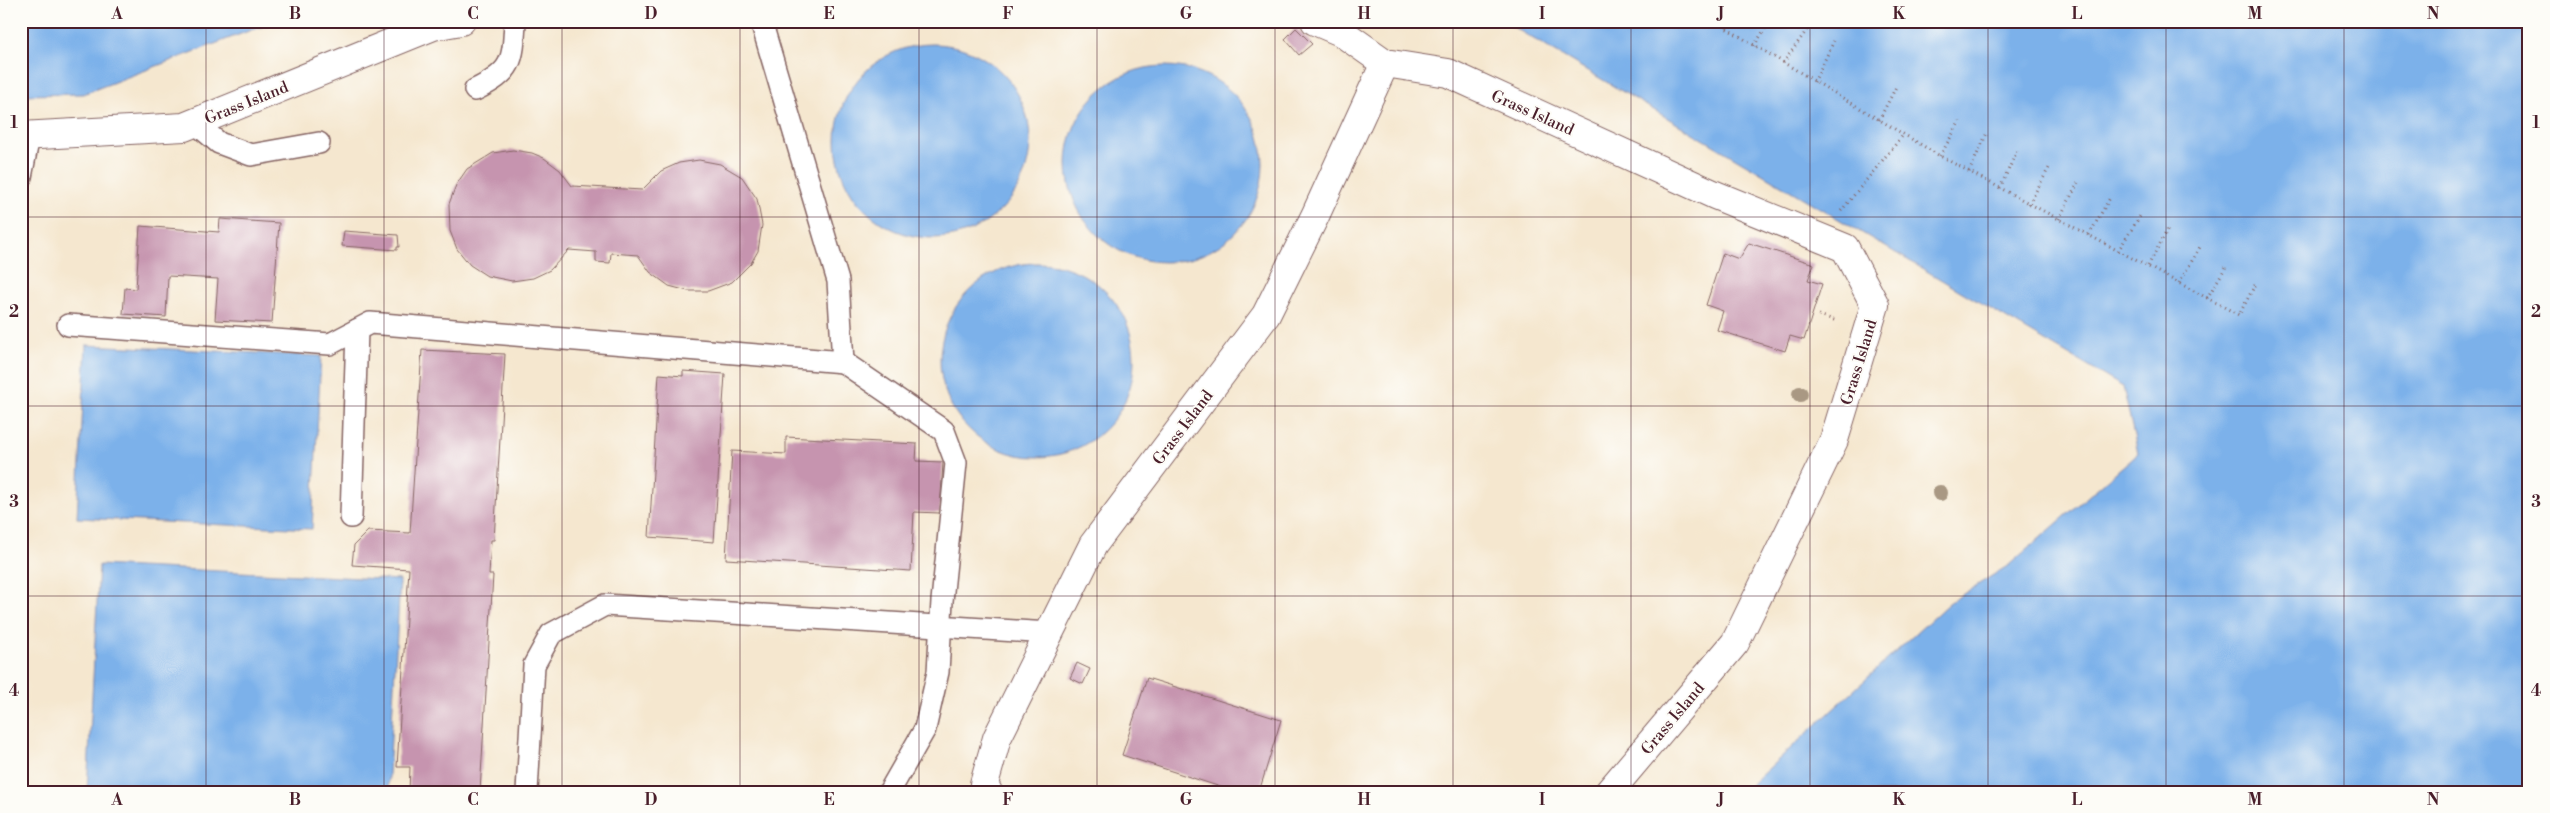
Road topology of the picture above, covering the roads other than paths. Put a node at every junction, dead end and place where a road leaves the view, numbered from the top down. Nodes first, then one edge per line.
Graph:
1 (462, 21) edge
2 (515, 21) edge
3 (761, 21) edge
4 (1315, 21) edge
5 (1385, 63) junction
6 (475, 90) dead end
7 (194, 122) junction
8 (25, 136) edge
9 (319, 144) dead end
10 (21, 176) edge
11 (68, 325) dead end
12 (357, 330) junction
13 (844, 362) junction
14 (351, 517) dead end
15 (941, 626) junction
16 (1049, 633) junction
17 (527, 792) edge
18 (889, 792) edge
19 (988, 792) edge
20 (1609, 792) edge

1 - 7 street, Grass Island
2 - 6 lane
3 - 13 lane
4 - 5 street, Grass Island
5 - 16 street, Grass Island
5 - 20 street, Grass Island
7 - 8 street, Grass Island
7 - 9 lane
8 - 10 lane
11 - 12 lane
12 - 13 lane
12 - 14 lane
13 - 15 lane
15 - 16 lane
15 - 17 lane
15 - 18 lane
16 - 19 street, Grass Island

